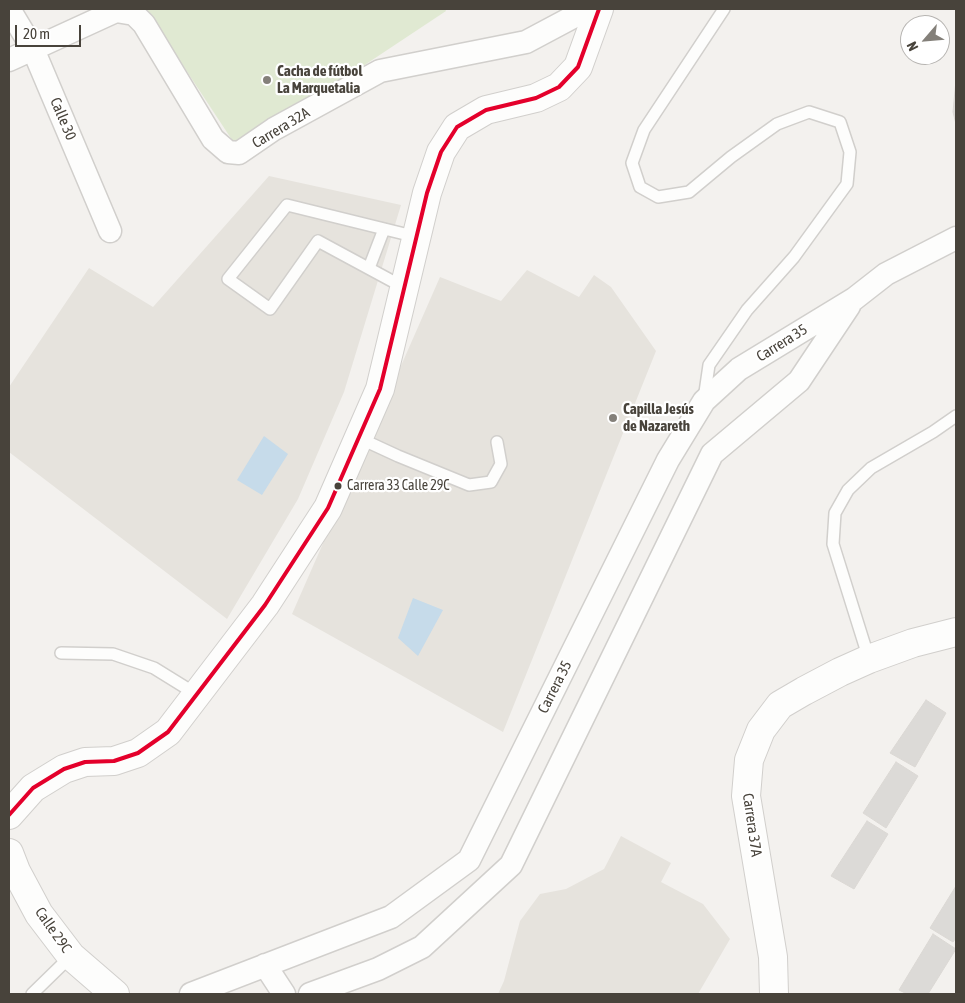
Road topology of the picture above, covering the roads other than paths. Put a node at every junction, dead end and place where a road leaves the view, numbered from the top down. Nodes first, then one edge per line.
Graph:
1 (9, 9) edge
2 (588, 9) edge
3 (599, 9) edge
4 (724, 9) edge
5 (33, 49) junction
6 (9, 60) edge
7 (384, 229) junction
8 (110, 231) dead end
9 (417, 237) junction
10 (956, 238) edge
11 (369, 268) junction
12 (405, 288) junction
13 (854, 299) junction
14 (704, 400) junction
15 (956, 416) edge
16 (359, 438) junction
17 (497, 442) dead end
18 (956, 632) edge
19 (61, 653) dead end
20 (869, 658) junction
21 (196, 694) junction
22 (9, 815) edge
23 (9, 853) edge
24 (71, 956) junction
25 (265, 965) junction
26 (771, 993) edge
27 (32, 994) edge
28 (115, 994) edge
29 (191, 994) edge
30 (284, 994) edge
31 (310, 994) edge

1 - 5 street, Calle 30
2 - 5 street, Carrera 32A
3 - 9 street
4 - 14 lane
5 - 6 street, Carrera 32A
5 - 8 street, Calle 30
7 - 9 lane
7 - 11 lane
7 - 11 lane
9 - 12 street
10 - 13 street, Carrera 35
11 - 12 lane
12 - 16 street
13 - 14 street, Carrera 35
13 - 31 street, Carrera 35
14 - 25 street, Carrera 35
15 - 20 lane
16 - 17 lane
16 - 21 street
18 - 20 street, Carrera 37A
19 - 21 lane
20 - 26 street, Carrera 37A
21 - 22 street
23 - 24 street, Calle 29C
24 - 27 lane
24 - 28 street, Calle 29C
25 - 29 street, Carrera 35
25 - 30 street

